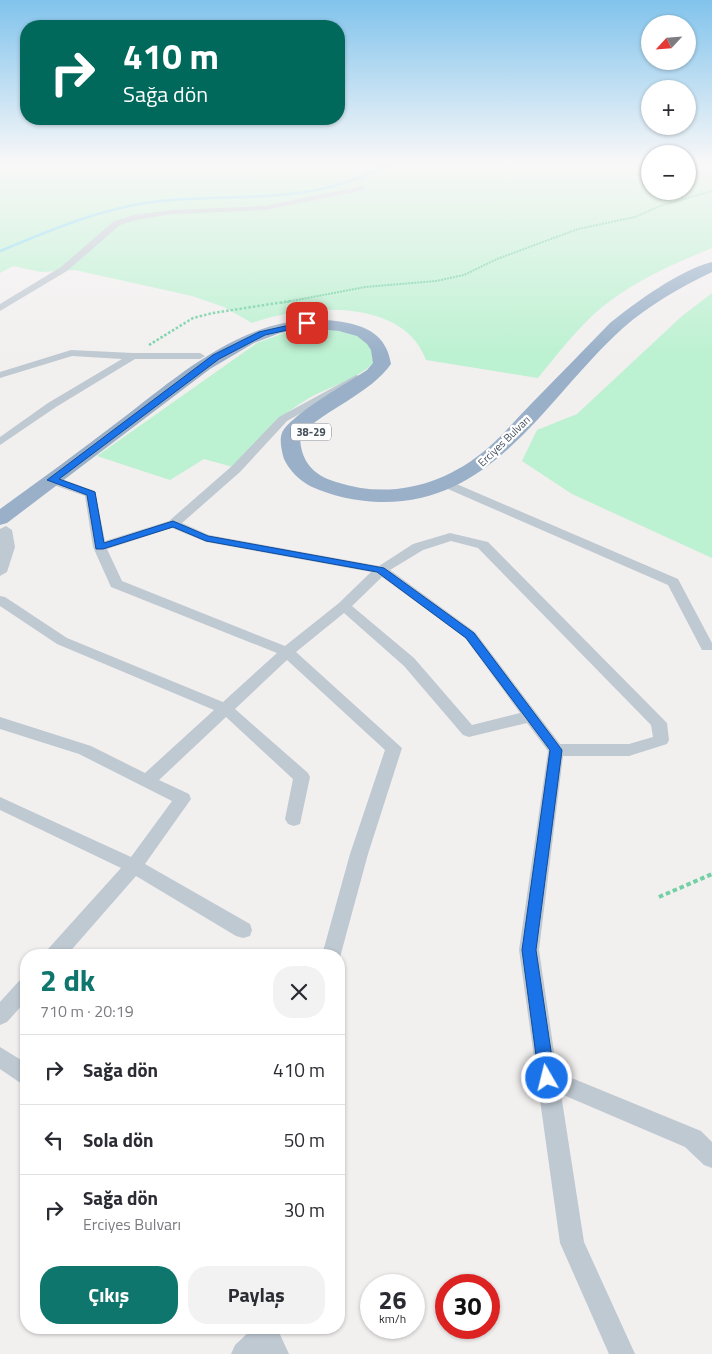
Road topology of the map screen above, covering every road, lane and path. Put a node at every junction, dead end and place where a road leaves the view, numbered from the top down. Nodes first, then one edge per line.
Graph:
1 (111, 228) edge
2 (582, 228) edge
3 (712, 258) edge
4 (712, 266) edge
5 (0, 308) edge
6 (133, 356) junction
7 (200, 356) junction
8 (378, 368) junction
9 (0, 375) edge
10 (0, 442) edge
11 (52, 480) junction
12 (446, 483) junction
13 (0, 505) edge
14 (173, 524) junction
15 (1, 528) edge
16 (100, 547) junction
17 (380, 570) junction
18 (0, 572) edge
19 (0, 600) edge
20 (344, 606) junction
21 (706, 647) dead end
22 (287, 652) junction
23 (226, 709) junction
24 (532, 716) junction
25 (0, 723) edge
26 (556, 750) junction
27 (147, 781) junction
28 (0, 803) edge
29 (294, 819) dead end
30 (134, 866) junction
31 (712, 874) edge
32 (659, 897) dead end
33 (243, 930) dead end
34 (60, 949) edge
35 (334, 949) edge
36 (20, 994) edge
37 (0, 1016) edge
38 (0, 1057) edge
39 (20, 1071) edge
40 (547, 1078) junction
41 (712, 1157) edge
42 (269, 1338) edge
43 (244, 1354) edge
44 (622, 1354) edge

1 - 5 street
2 - 6 path
3 - 7 highway, Erciyes Bulvarı / 38-29
4 - 12 highway, Erciyes Bulvarı / 38-29
6 - 7 street
6 - 9 street
6 - 10 street
7 - 13 highway, Erciyes Bulvarı / 38-29
8 - 11 highway
8 - 12 highway, Erciyes Bulvarı / 38-29
8 - 14 street
11 - 15 highway
11 - 16 street
12 - 21 street
14 - 16 street
14 - 17 street
15 - 18 street
16 - 22 street
17 - 20 street
17 - 24 street
17 - 26 street
19 - 23 street
20 - 22 street
20 - 24 street
22 - 23 street
22 - 35 street
23 - 27 street
23 - 29 street
24 - 26 street
25 - 27 street
26 - 40 street
27 - 30 street
28 - 30 street
30 - 33 street
30 - 34 street
31 - 32 path
36 - 37 street
38 - 39 street
40 - 41 street
40 - 44 street
42 - 43 street

